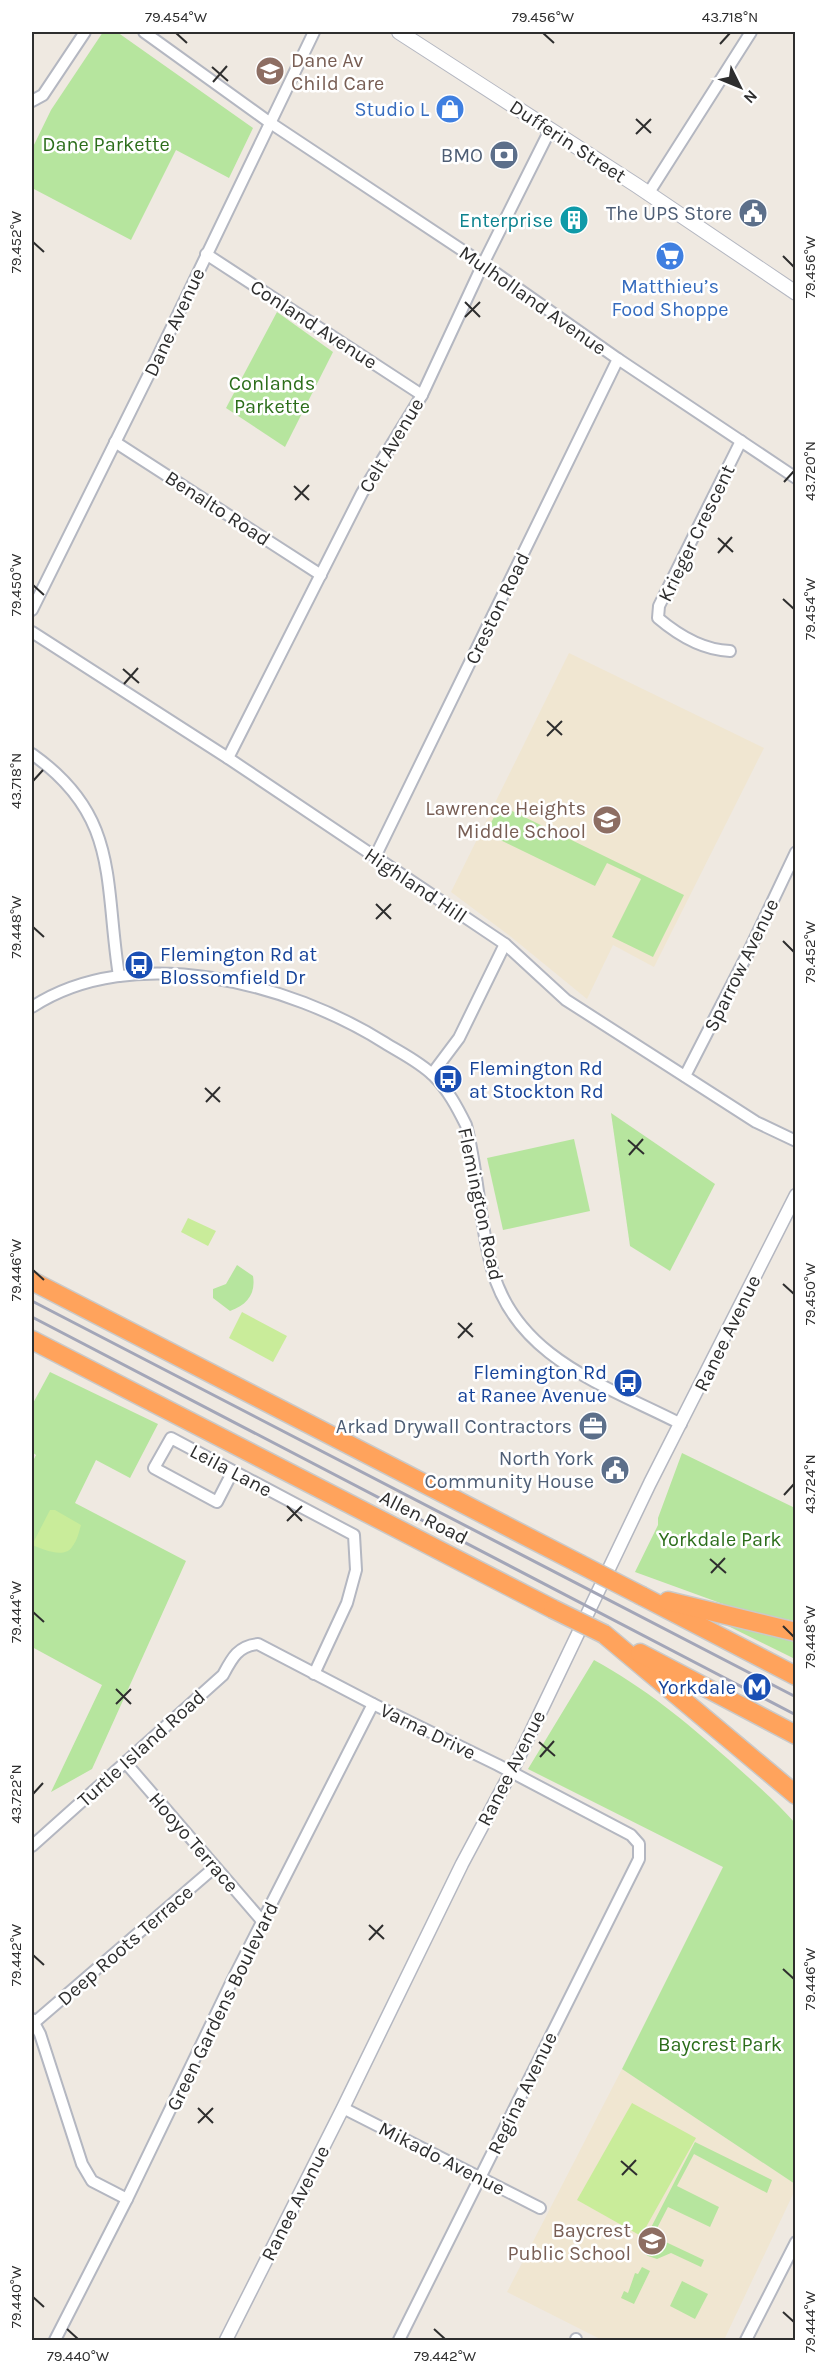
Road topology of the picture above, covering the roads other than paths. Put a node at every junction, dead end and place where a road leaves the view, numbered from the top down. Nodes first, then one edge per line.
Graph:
1 (85, 32) edge
2 (144, 32) edge
3 (314, 32) edge
4 (399, 32) edge
5 (751, 32) edge
6 (32, 101) edge
7 (269, 122) junction
8 (550, 130) junction
9 (648, 194) junction
10 (206, 254) junction
11 (483, 264) junction
12 (795, 293) edge
13 (618, 359) junction
14 (422, 394) junction
15 (741, 441) junction
16 (115, 442) junction
17 (795, 478) edge
18 (321, 575) junction
19 (32, 610) edge
20 (32, 633) edge
21 (730, 651) dead end
22 (32, 754) edge
23 (228, 758) junction
24 (795, 852) edge
25 (375, 857) junction
26 (504, 944) junction
27 (119, 976) junction
28 (32, 1007) edge
29 (432, 1074) junction
30 (685, 1076) junction
31 (795, 1141) edge
32 (795, 1195) edge
33 (32, 1281) edge
34 (32, 1340) edge
35 (681, 1425) junction
36 (233, 1471) junction
37 (642, 1596) junction
38 (795, 1632) edge
39 (604, 1634) junction
40 (246, 1645) joint
41 (314, 1674) junction
42 (795, 1676) edge
43 (373, 1704) junction
44 (795, 1737) edge
45 (125, 1762) junction
46 (511, 1773) junction
47 (795, 1795) edge
48 (639, 1844) joint
49 (32, 1846) edge
50 (215, 1867) junction
51 (263, 1922) junction
52 (33, 2021) edge
53 (343, 2108) junction
54 (480, 2178) junction
55 (127, 2199) junction
56 (540, 2208) dead end
57 (795, 2242) edge
58 (55, 2340) edge
59 (226, 2340) edge
60 (399, 2340) edge
61 (746, 2340) edge

1 - 6 street
2 - 7 street, Mulholland Avenue
3 - 7 street, Dane Avenue
4 - 8 main road, Dufferin Street
5 - 9 street
7 - 10 street, Dane Avenue
7 - 11 street, Mulholland Avenue
8 - 9 main road, Dufferin Street
8 - 11 street, Celt Avenue
9 - 12 main road, Dufferin Street
10 - 14 street, Conland Avenue
10 - 16 street, Dane Avenue
11 - 13 street, Mulholland Avenue
11 - 14 street, Celt Avenue
13 - 15 street, Mulholland Avenue
13 - 25 street, Creston Road
14 - 18 street, Celt Avenue
15 - 17 street, Mulholland Avenue
15 - 21 street, Krieger Crescent
16 - 18 street, Benalto Road
16 - 19 street, Dane Avenue
18 - 23 street, Celt Avenue
20 - 23 street, Highland Hill
22 - 27 street
23 - 25 street, Highland Hill
24 - 30 street, Sparrow Avenue
25 - 26 street, Highland Hill
26 - 29 street
26 - 30 street, Highland Hill
27 - 28 street, Flemington Road
27 - 29 street, Flemington Road
29 - 35 street, Flemington Road
30 - 31 street, Highland Hill
32 - 35 street, Ranee Avenue
33 - 37 highway, Allen Road, bridge
34 - 39 highway, Allen Road, bridge
35 - 46 street, Ranee Avenue
36 - 36 street, Leila Lane
36 - 41 street, Leila Lane
37 - 38 highway
37 - 42 highway, Allen Road
39 - 44 highway, Allen Road
39 - 47 highway
40 - 41 street, Varna Drive
40 - 45 street, Turtle Island Road
41 - 43 street, Varna Drive
43 - 46 street, Varna Drive
43 - 51 street, Green Gardens Boulevard
45 - 49 street, Turtle Island Road
45 - 50 street, Hooyo Terrace
46 - 48 street, Varna Drive
46 - 53 street, Ranee Avenue
48 - 54 street, Regina Avenue
50 - 51 street, Hooyo Terrace
50 - 52 street, Deep Roots Terrace
51 - 55 street, Green Gardens Boulevard
52 - 55 street
53 - 54 street, Mikado Avenue
53 - 59 street, Ranee Avenue
54 - 56 street, Mikado Avenue
54 - 60 street, Regina Avenue
55 - 58 street, Green Gardens Boulevard
57 - 61 street

